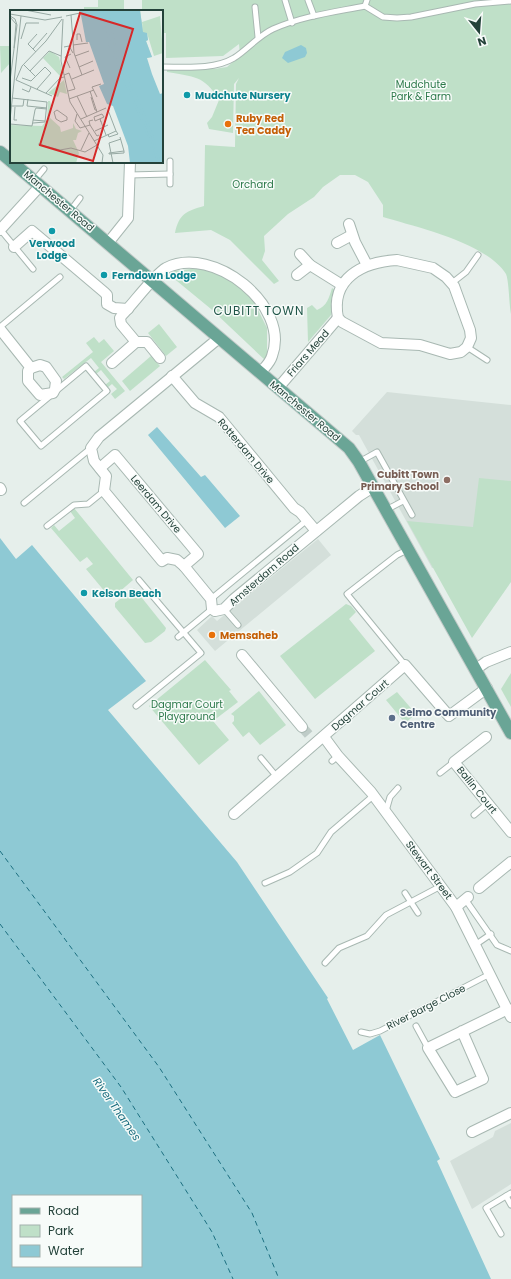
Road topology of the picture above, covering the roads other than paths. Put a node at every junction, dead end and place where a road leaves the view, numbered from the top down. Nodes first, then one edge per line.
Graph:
1 (285, 0) edge
2 (308, 0) edge
3 (367, 0) edge
4 (511, 1) edge
5 (365, 6) junction
6 (255, 7) dead end
7 (314, 16) junction
8 (292, 23) junction
9 (258, 37) junction
10 (163, 67) edge
11 (170, 161) dead end
12 (14, 163) edge
13 (130, 163) edge
14 (44, 169) dead end
15 (170, 174) junction
16 (129, 175) junction
17 (37, 183) junction
18 (170, 184) dead end
19 (80, 198) dead end
20 (70, 211) junction
21 (349, 224) dead end
22 (0, 230) edge
23 (352, 235) junction
24 (108, 243) junction
25 (337, 243) dead end
26 (14, 246) junction
27 (300, 254) dead end
28 (478, 255) dead end
29 (310, 265) junction
30 (367, 265) junction
31 (33, 269) dead end
32 (297, 275) dead end
33 (60, 277) dead end
34 (153, 281) junction
35 (452, 283) junction
36 (342, 285) junction
37 (128, 309) junction
38 (338, 318) junction
39 (0, 328) edge
40 (219, 338) junction
41 (136, 342) junction
42 (467, 347) junction
43 (160, 358) dead end
44 (487, 360) dead end
45 (112, 363) dead end
46 (32, 368) junction
47 (260, 373) junction
48 (172, 376) junction
49 (278, 388) junction
50 (52, 393) junction
51 (91, 448) junction
52 (359, 462) junction
53 (100, 468) junction
54 (373, 487) junction
55 (104, 491) junction
56 (403, 501) junction
57 (24, 503) dead end
58 (386, 510) junction
59 (412, 514) dead end
60 (307, 520) junction
61 (47, 526) dead end
62 (316, 531) junction
63 (407, 550) junction
64 (184, 566) junction
65 (139, 580) dead end
66 (212, 604) junction
67 (224, 609) junction
68 (238, 625) dead end
69 (183, 632) junction
70 (178, 637) dead end
71 (511, 652) edge
72 (242, 655) dead end
73 (406, 665) junction
74 (476, 669) junction
75 (486, 688) junction
76 (136, 706) dead end
77 (302, 727) tunnel mouth
78 (511, 733) edge
79 (324, 737) junction
80 (486, 737) dead end
81 (261, 758) dead end
82 (454, 762) junction
83 (440, 773) dead end
84 (277, 777) junction
85 (398, 788) dead end
86 (373, 796) junction
87 (487, 804) junction
88 (385, 812) junction
89 (234, 814) dead end
90 (474, 815) dead end
91 (511, 832) edge
92 (511, 862) edge
93 (265, 883) dead end
94 (441, 886) junction
95 (479, 888) dead end
96 (405, 893) dead end
97 (467, 898) joint
98 (412, 903) junction
99 (456, 907) junction
100 (418, 913) dead end
101 (490, 934) junction
102 (475, 945) junction
103 (511, 951) edge
104 (325, 963) dead end
105 (490, 974) junction
106 (510, 1013) edge
107 (416, 1026) dead end
108 (462, 1031) junction
109 (361, 1032) dead end
110 (428, 1048) junction
111 (511, 1113) edge
112 (472, 1132) dead end
113 (508, 1195) edge
114 (511, 1205) edge
115 (501, 1234) dead end

1 - 8 lane
2 - 7 lane
3 - 5 lane
4 - 5 lane
5 - 7 lane
6 - 9 lane
7 - 8 lane
8 - 9 lane
9 - 10 lane
11 - 15 lane
12 - 17 main road, Manchester Road
13 - 16 street
14 - 17 lane
15 - 16 lane
15 - 18 lane
16 - 24 street
17 - 20 main road, Manchester Road
17 - 22 street
19 - 20 lane
20 - 24 main road, Manchester Road
21 - 23 street
22 - 26 lane
23 - 25 street
23 - 30 street
24 - 34 main road, Manchester Road
26 - 31 lane
26 - 37 street
27 - 29 street
28 - 35 lane
29 - 32 street
29 - 36 street
30 - 35 street
30 - 36 street
33 - 39 lane
34 - 37 street
34 - 40 main road, Manchester Road
34 - 47 street
35 - 42 street
36 - 38 street
37 - 41 street
38 - 42 street
38 - 49 street, Friars Mead
39 - 46 street
40 - 47 main road, Manchester Road
40 - 48 street
41 - 43 street
41 - 45 street
42 - 44 lane
46 - 50 street
46 - 50 street
47 - 49 main road, Manchester Road
48 - 51 street
48 - 60 street, Rotterdam Drive
49 - 52 main road, Manchester Road
50 - 50 lane
51 - 53 street
51 - 57 lane
52 - 54 main road, Manchester Road
52 - 56 lane
53 - 55 street
53 - 64 street, Leerdam Drive
54 - 58 main road, Manchester Road
54 - 62 street, Amsterdam Road
55 - 61 lane
55 - 64 street
56 - 58 lane
56 - 59 lane
58 - 63 main road, Manchester Road
60 - 62 street, Rotterdam Drive
60 - 66 lane
62 - 67 street, Amsterdam Road
63 - 73 lane
63 - 74 main road, Manchester Road
64 - 66 street
65 - 69 lane
66 - 67 street, Amsterdam Road
66 - 69 lane
67 - 68 lane
69 - 70 lane
69 - 76 lane
71 - 74 street
72 - 77 street
73 - 75 street
73 - 79 street, Dagmar Court
74 - 75 main road, Manchester Road
75 - 78 main road, Manchester Road
79 - 84 street, Dagmar Court
79 - 86 street, Stewart Street
80 - 82 street, Ballin Court
81 - 84 lane
82 - 83 lane
82 - 87 street, Ballin Court
84 - 89 street, Dagmar Court
85 - 88 lane
86 - 88 street, Stewart Street
86 - 93 lane
87 - 90 lane
87 - 91 street, Ballin Court
88 - 94 street, Stewart Street
92 - 95 street
94 - 98 lane
94 - 99 street, Stewart Street
96 - 98 lane
97 - 99 street
97 - 101 lane
98 - 100 lane
98 - 104 lane
99 - 102 street, Stewart Street
101 - 102 lane
101 - 103 lane
102 - 105 street, Stewart Street
105 - 106 street, Stewart Street
105 - 109 lane, River Barge Close
106 - 108 street
107 - 110 lane
108 - 110 street
108 - 110 street
111 - 112 street
113 - 114 lane
113 - 115 lane

